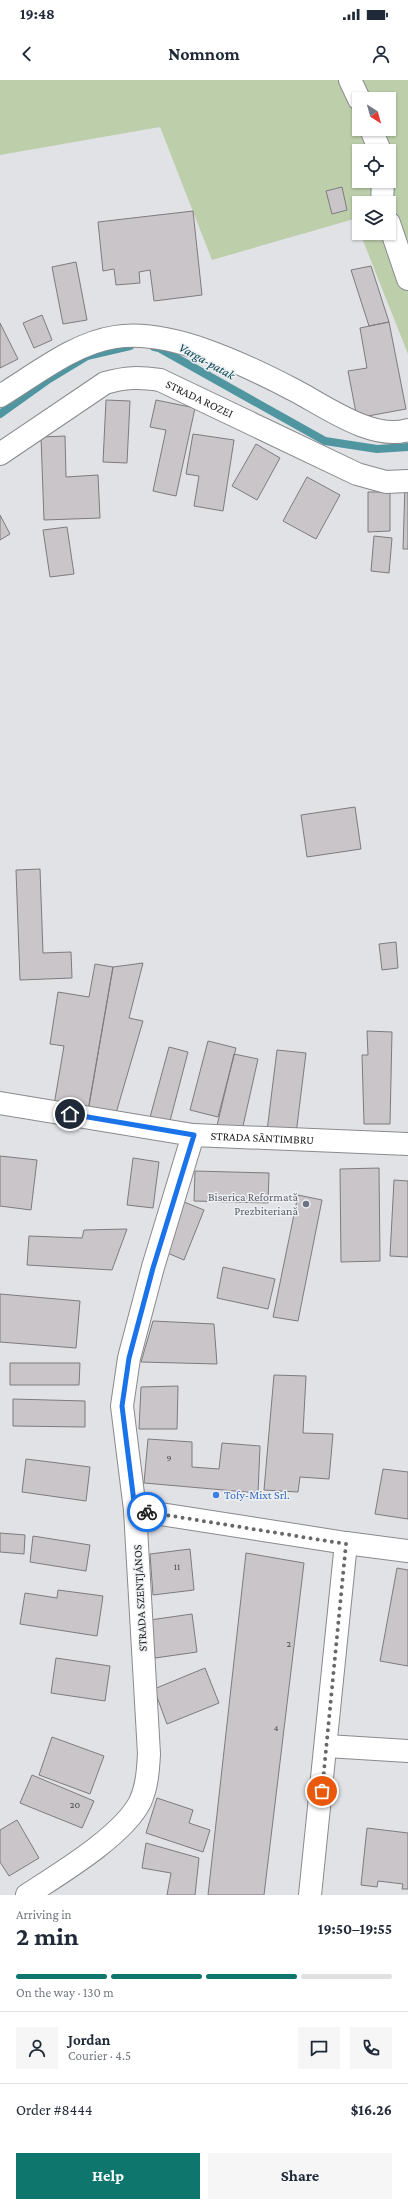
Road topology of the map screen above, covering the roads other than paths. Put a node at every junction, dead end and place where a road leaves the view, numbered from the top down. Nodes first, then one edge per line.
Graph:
1 (350, 80) edge
2 (356, 92) edge
3 (395, 240) edge
4 (408, 279) edge
5 (0, 396) edge
6 (408, 430) edge
7 (0, 454) edge
8 (408, 480) edge
9 (0, 1103) edge
10 (194, 1135) junction
11 (408, 1144) edge
12 (135, 1510) junction
13 (346, 1544) junction
14 (408, 1551) edge
15 (327, 1746) junction
16 (408, 1751) edge
17 (26, 1895) edge
18 (310, 1895) edge

1 - 2 street
3 - 4 street
5 - 6 street
7 - 8 street, STRADA ROZEI
9 - 10 street, STRADA SÂNTIMBRU
10 - 11 street, STRADA SÂNTIMBRU
10 - 12 street, STRADA SZENTJÁNOS
12 - 13 street
12 - 17 street, STRADA SZENTJÁNOS
13 - 14 street
13 - 15 street
15 - 16 street
15 - 18 street

